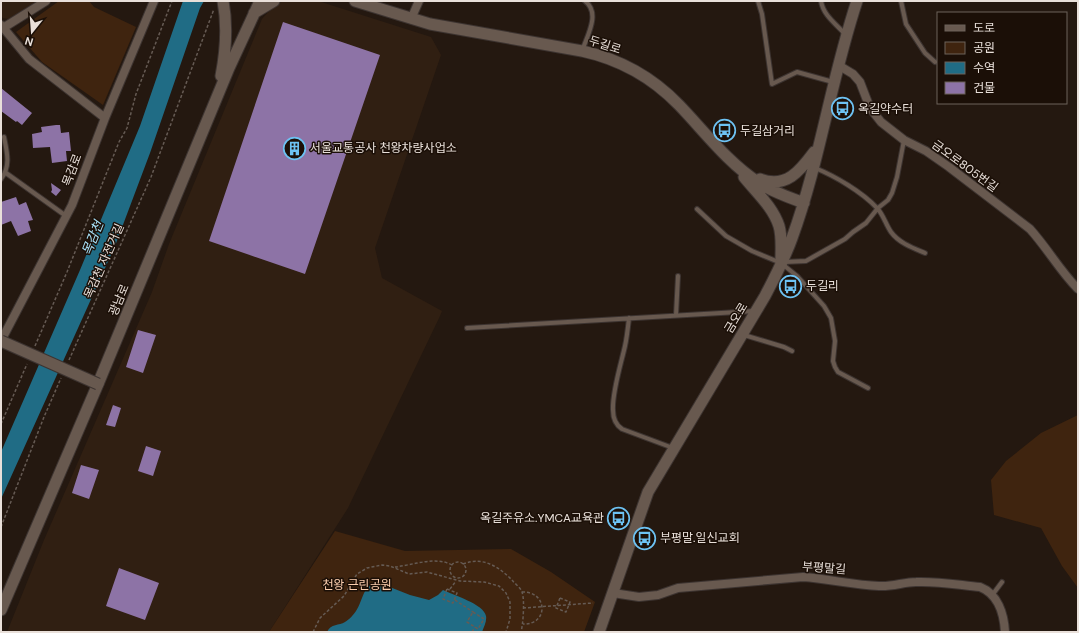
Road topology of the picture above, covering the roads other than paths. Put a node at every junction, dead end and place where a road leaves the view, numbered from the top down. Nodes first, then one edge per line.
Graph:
1 (46, 1) edge
2 (154, 1) edge
3 (260, 1) edge
4 (274, 1) edge
5 (355, 1) edge
6 (419, 1) edge
7 (585, 1) edge
8 (758, 1) edge
9 (821, 1) edge
10 (857, 1) edge
11 (901, 1) edge
12 (219, 4) edge
13 (254, 14) junction
14 (411, 18) junction
15 (2, 26) edge
16 (847, 35) junction
17 (582, 51) junction
18 (935, 62) dead end
19 (838, 65) junction
20 (834, 82) junction
21 (217, 97) junction
22 (105, 118) junction
23 (4, 137) dead end
24 (904, 140) junction
25 (818, 147) junction
26 (721, 151) junction
27 (813, 167) junction
28 (6, 173) junction
29 (748, 175) junction
30 (1, 179) edge
31 (804, 203) junction
32 (878, 208) junction
33 (697, 209) dead end
34 (66, 216) junction
35 (925, 253) dead end
36 (782, 263) junction
37 (678, 276) dead end
38 (1078, 289) edge
39 (755, 311) junction
40 (676, 315) junction
41 (629, 318) junction
42 (467, 328) dead end
43 (741, 335) junction
44 (1, 341) edge
45 (792, 351) dead end
46 (98, 384) junction
47 (868, 388) dead end
48 (674, 448) junction
49 (1002, 582) dead end
50 (613, 593) junction
51 (993, 594) junction
52 (1, 610) edge
53 (599, 632) edge
54 (1006, 632) edge

1 - 15 street
2 - 22 street, 목감로
3 - 13 street, 광남로
4 - 13 street
5 - 14 street, 두길로
6 - 14 street
7 - 17 lane
8 - 20 lane
9 - 16 lane
10 - 16 street, 금오로
11 - 18 lane
12 - 21 street
13 - 21 street, 광남로
14 - 17 street, 두길로
15 - 22 street
16 - 19 street, 금오로
17 - 26 street, 두길로
19 - 20 street, 금오로
19 - 24 street, 금오로805번길
20 - 25 street, 금오로
21 - 46 street, 광남로
22 - 34 street, 목감로
23 - 28 lane
24 - 32 lane
24 - 38 street, 금오로805번길
25 - 27 street, 금오로
25 - 29 street
26 - 29 street, 두길로
26 - 36 street
27 - 31 street, 금오로
27 - 32 lane
28 - 30 lane
28 - 34 lane
29 - 31 street, 두길로
31 - 36 street, 금오로
32 - 35 lane
32 - 36 lane
33 - 36 lane
34 - 44 street, 목감로
36 - 39 street, 금오로
36 - 47 lane
37 - 40 lane
39 - 40 lane
39 - 43 street, 금오로
40 - 41 lane
41 - 42 lane
41 - 48 lane
43 - 45 lane
43 - 48 street, 금오로
44 - 46 street, bridge
46 - 52 street, 광남로
48 - 50 street, 금오로
49 - 51 lane
50 - 51 street, 부평말길
50 - 53 street, 금오로
51 - 54 street

